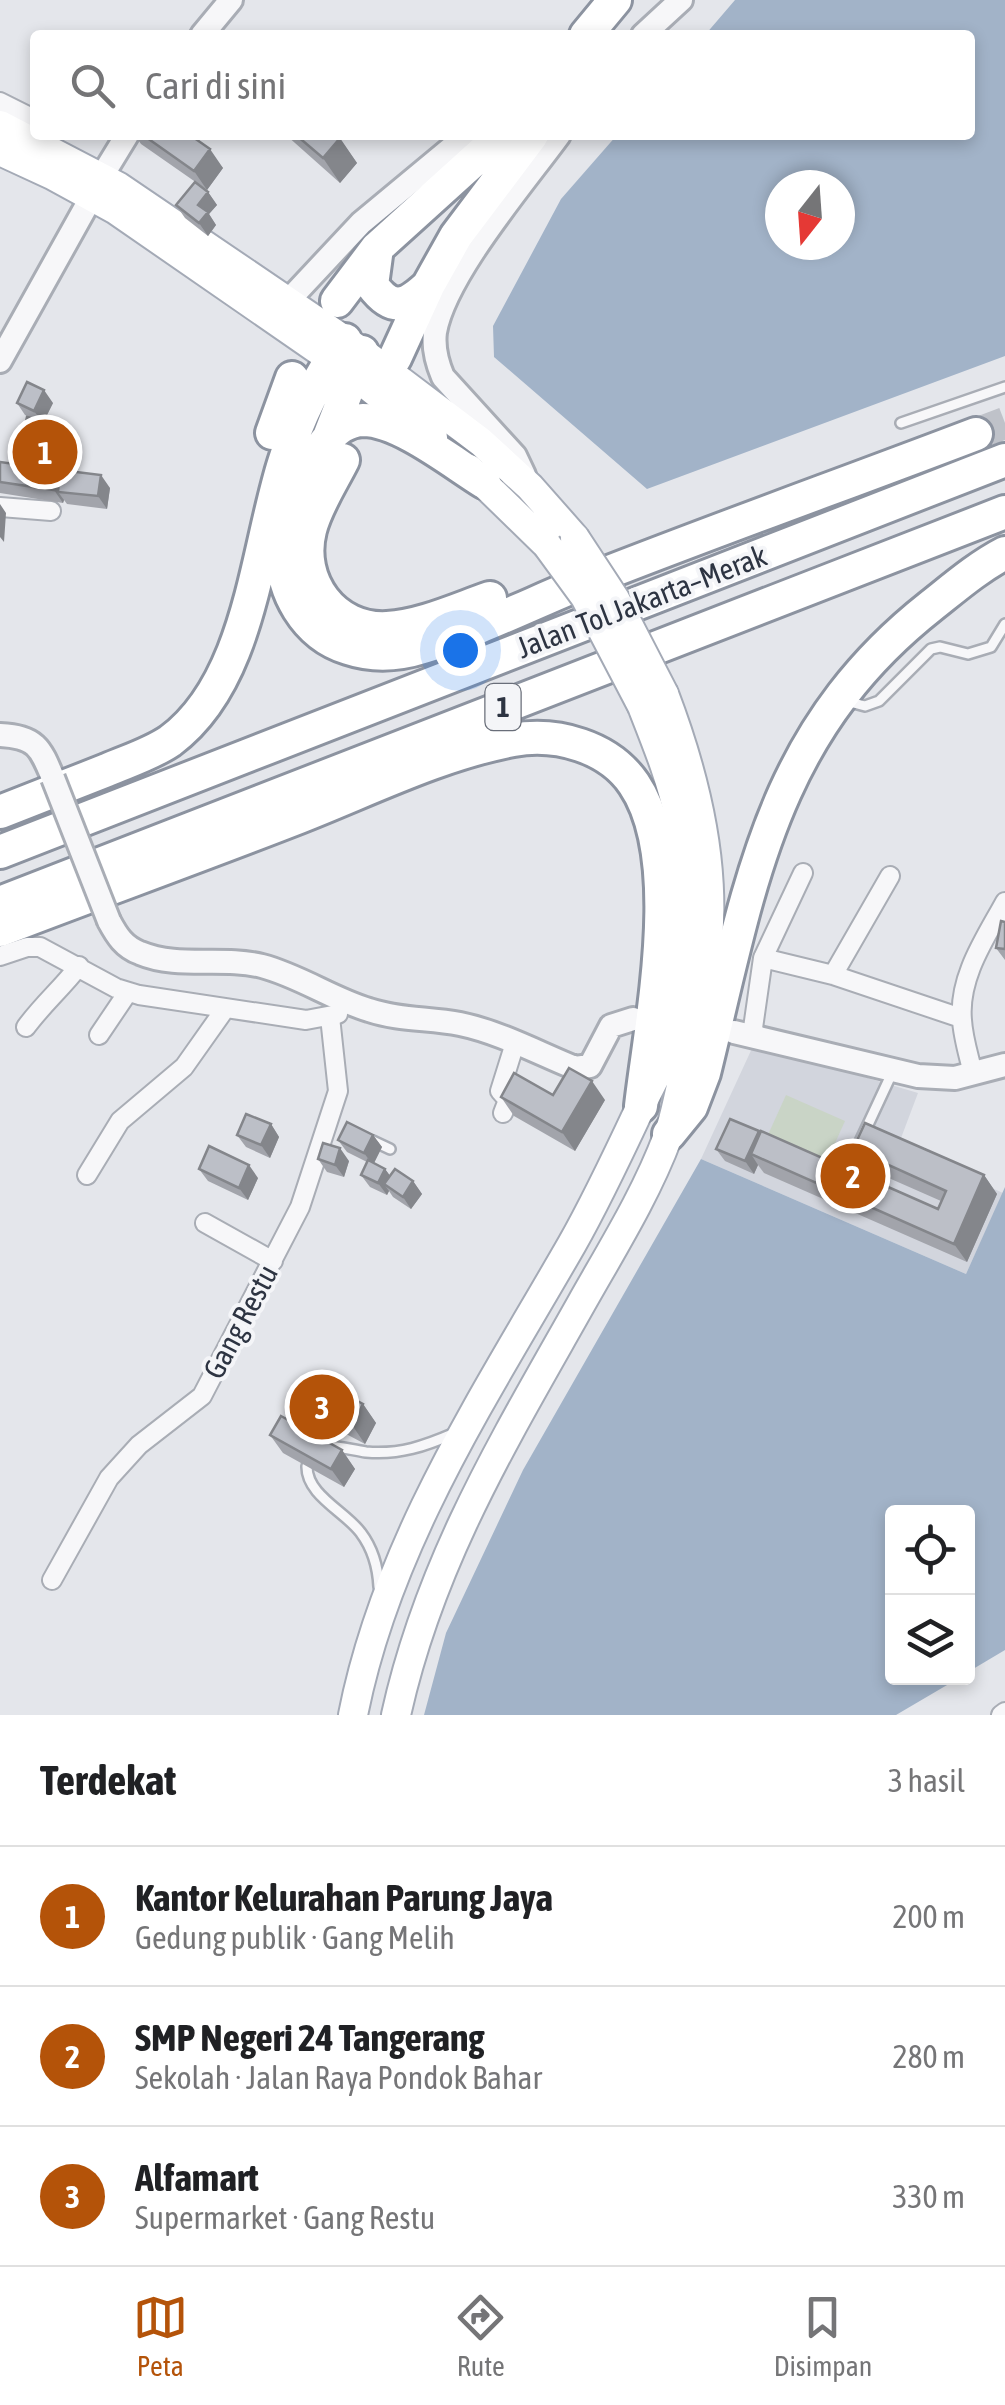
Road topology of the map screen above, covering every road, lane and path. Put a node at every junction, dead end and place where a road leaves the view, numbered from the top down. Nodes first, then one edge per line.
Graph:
1 (231, 0) edge
2 (601, 0) edge
3 (615, 0) edge
4 (682, 0) edge
5 (206, 30) edge
6 (571, 30) edge
7 (590, 30) edge
8 (649, 30) edge
9 (0, 102) edge
10 (30, 120) edge
11 (0, 125) edge
12 (30, 136) edge
13 (125, 140) edge
14 (461, 140) edge
15 (496, 140) edge
16 (528, 140) edge
17 (555, 140) edge
18 (48, 143) edge
19 (0, 151) edge
20 (97, 186) junction
21 (377, 248) junction
22 (428, 286) junction
23 (288, 301) junction
24 (337, 301) dead end
25 (348, 356) junction
26 (395, 358) dead end
27 (0, 361) edge
28 (292, 378) dead end
29 (1005, 387) edge
30 (901, 423) dead end
31 (976, 434) tunnel mouth
32 (336, 449) junction
33 (1005, 460) tunnel mouth
34 (484, 482) junction
35 (530, 487) junction
36 (0, 507) edge
37 (50, 511) dead end
38 (1005, 512) edge
39 (1005, 553) edge
40 (1005, 624) edge
41 (224, 666) junction
42 (839, 699) junction
43 (653, 700) junction
44 (0, 735) edge
45 (0, 812) edge
46 (300, 817) junction
47 (0, 852) edge
48 (804, 873) dead end
49 (890, 876) dead end
50 (44, 886) junction
51 (1005, 902) edge
52 (0, 903) edge
53 (0, 930) edge
54 (0, 956) edge
55 (763, 958) junction
56 (79, 966) junction
57 (833, 975) junction
58 (128, 992) junction
59 (351, 1005) junction
60 (225, 1009) junction
61 (330, 1017) junction
62 (633, 1018) dead end
63 (961, 1018) junction
64 (26, 1027) dead end
65 (743, 1034) joint
66 (99, 1035) dead end
67 (515, 1043) junction
68 (1005, 1065) edge
69 (893, 1071) junction
70 (973, 1074) junction
71 (641, 1106) junction
72 (504, 1112) edge
73 (355, 1133) edge
74 (669, 1134) junction
75 (390, 1149) dead end
76 (851, 1161) edge
77 (87, 1175) dead end
78 (205, 1224) dead end
79 (272, 1261) junction
80 (466, 1428) junction
81 (318, 1448) edge
82 (307, 1466) edge
83 (52, 1580) dead end
84 (381, 1609) junction
85 (353, 1715) edge
86 (396, 1715) edge

1 - 5 street
2 - 6 street
3 - 7 highway
4 - 8 street
9 - 10 street
11 - 12 main road
13 - 20 street
14 - 23 street
15 - 21 highway
16 - 22 highway
17 - 35 street
18 - 20 main road
19 - 20 main road
20 - 23 main road
20 - 25 main road
20 - 27 street
21 - 22 highway
21 - 24 highway
22 - 26 highway
23 - 25 main road
25 - 32 highway
25 - 34 main road
25 - 35 main road
25 - 41 highway
28 - 41 highway
29 - 30 lane
31 - 32 highway
32 - 34 highway
33 - 47 highway, Jalan Tol Jakarta–Merak / 1
34 - 43 main road, bridge
35 - 43 main road, bridge
36 - 37 street
38 - 50 highway, Jalan Tol Jakarta–Merak / 1
39 - 42 highway
40 - 42 lane
41 - 45 highway
42 - 74 highway
43 - 71 main road
43 - 74 main road
44 - 59 street, bridge
46 - 50 highway
46 - 53 highway
46 - 71 highway
48 - 55 street
49 - 57 street
50 - 52 highway, Jalan Tol Jakarta–Merak / 1
51 - 63 street
54 - 56 street
55 - 57 street
55 - 65 street
56 - 58 street
56 - 64 street
57 - 63 street
58 - 60 street
58 - 66 street
59 - 61 street
59 - 67 street
60 - 61 street
60 - 77 street
61 - 79 street, Gang Restu
62 - 67 street
63 - 70 street
65 - 69 street
67 - 72 street
68 - 70 street
69 - 70 street
69 - 76 lane
71 - 80 main road
73 - 75 lane
74 - 86 main road
78 - 79 street
79 - 83 street, Gang Restu
80 - 81 lane
80 - 84 main road
82 - 84 lane
84 - 85 main road

